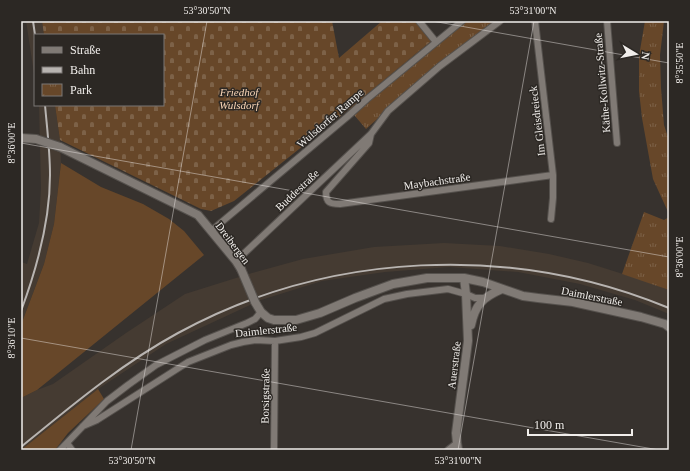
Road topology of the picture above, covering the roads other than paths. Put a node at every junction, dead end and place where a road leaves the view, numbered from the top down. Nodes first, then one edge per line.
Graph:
1 (419, 21) edge
2 (462, 21) edge
3 (500, 21) edge
4 (535, 21) edge
5 (607, 21) edge
6 (436, 42) junction
7 (371, 134) junction
8 (21, 138) edge
9 (617, 143) dead end
10 (553, 175) junction
11 (326, 198) joint
12 (551, 219) dead end
13 (211, 231) junction
14 (236, 261) junction
15 (464, 278) junction
16 (502, 289) junction
17 (466, 294) junction
18 (486, 298) junction
19 (261, 312) junction
20 (669, 327) edge
21 (275, 341) junction
22 (468, 342) junction
23 (83, 426) junction
24 (67, 443) junction
25 (458, 446) edge
26 (60, 450) edge
27 (72, 450) edge
28 (274, 450) edge
29 (448, 450) edge

1 - 6 street
2 - 6 street, Wulsdorfer Rampe
3 - 7 street, Buddestraße
4 - 10 street, Im Gleisdreieck
5 - 9 street, Käthe-Kollwitz-Straße
6 - 13 street, Wulsdorfer Rampe
7 - 11 street, Buddestraße
7 - 14 street, Buddestraße
8 - 13 street, Dreibergen, bridge
10 - 11 street, Maybachstraße
10 - 12 street, Im Gleisdreieck
13 - 14 street, Dreibergen
14 - 19 street, Dreibergen, bridge
15 - 16 street, Daimlerstraße
15 - 17 street, Auerstraße
15 - 19 street
16 - 18 street
16 - 20 street, Daimlerstraße
17 - 18 street, Daimlerstraße
17 - 21 street, Daimlerstraße
17 - 22 street, Auerstraße
18 - 22 street
19 - 23 street, Daimlerstraße
21 - 23 street, Daimlerstraße
21 - 28 street, Borsigstraße
22 - 25 street, Auerstraße
23 - 24 street, Daimlerstraße
24 - 26 street, Daimlerstraße
24 - 27 street
25 - 29 street, Auerstraße

